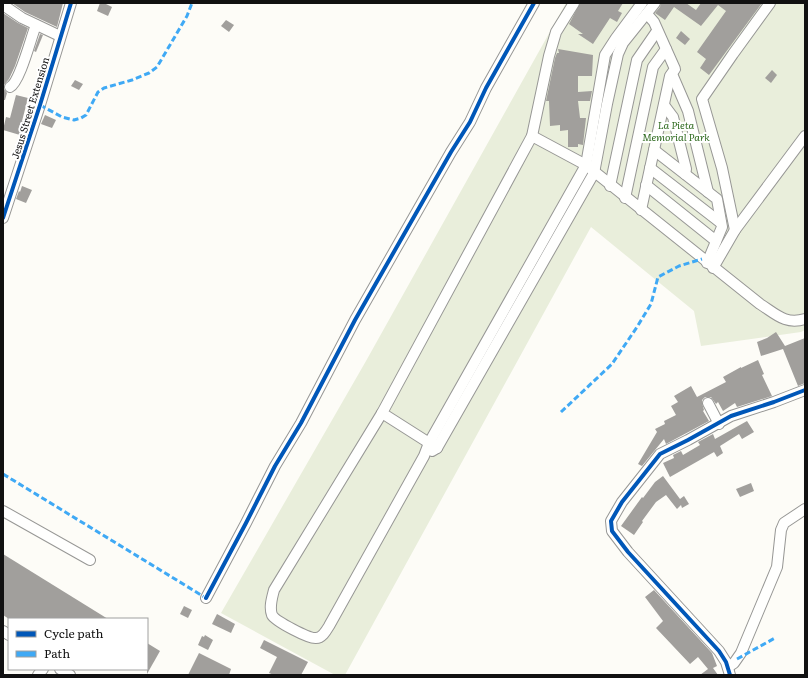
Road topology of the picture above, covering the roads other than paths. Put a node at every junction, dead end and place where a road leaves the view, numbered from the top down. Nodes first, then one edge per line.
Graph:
1 (71, 3) edge
2 (534, 3) edge
3 (574, 3) edge
4 (642, 3) edge
5 (655, 3) edge
6 (770, 3) edge
7 (3, 5) edge
8 (647, 14) junction
9 (36, 25) junction
10 (658, 31) junction
11 (60, 36) junction
12 (666, 49) junction
13 (605, 55) junction
14 (616, 59) junction
15 (672, 74) junction
16 (10, 88) dead end
17 (664, 105) junction
18 (658, 133) junction
19 (532, 136) junction
20 (805, 136) edge
21 (654, 150) junction
22 (666, 159) junction
23 (586, 165) junction
24 (650, 168) junction
25 (594, 173) junction
26 (685, 174) junction
27 (646, 185) junction
28 (610, 186) junction
29 (708, 192) junction
30 (625, 198) junction
31 (641, 210) junction
32 (3, 218) edge
33 (721, 223) junction
34 (735, 230) junction
35 (716, 241) junction
36 (710, 265) junction
37 (805, 312) edge
38 (802, 320) edge
39 (805, 390) edge
40 (708, 403) dead end
41 (382, 413) junction
42 (719, 424) junction
43 (433, 446) junction
44 (805, 509) edge
45 (3, 512) edge
46 (90, 560) dead end
47 (206, 598) dead end
48 (729, 671) edge

1 - 11 street, Jesus Street Extension
2 - 47 street
3 - 19 street
4 - 13 street
5 - 8 street
6 - 34 street
7 - 9 street
8 - 10 street
8 - 14 street
9 - 11 street
9 - 16 street
10 - 12 street
10 - 28 street
11 - 32 street, Jesus Street Extension
12 - 15 street
12 - 30 street
13 - 14 street
13 - 23 street
14 - 25 street
15 - 17 street
15 - 29 street
17 - 18 street
17 - 26 street
18 - 21 street
18 - 22 street
19 - 23 street
19 - 41 street
20 - 34 street
21 - 22 street
21 - 24 street
22 - 26 street
23 - 25 street
23 - 43 street
24 - 27 street
24 - 33 street
25 - 28 street
25 - 43 street
26 - 29 street
27 - 31 street
27 - 35 street
28 - 30 street
29 - 33 street
30 - 31 street
31 - 36 street
33 - 35 street
34 - 36 street
35 - 36 street
36 - 38 street
37 - 38 street
39 - 42 street
40 - 42 street
41 - 43 street
41 - 43 street
42 - 48 street
44 - 48 street
45 - 46 street

